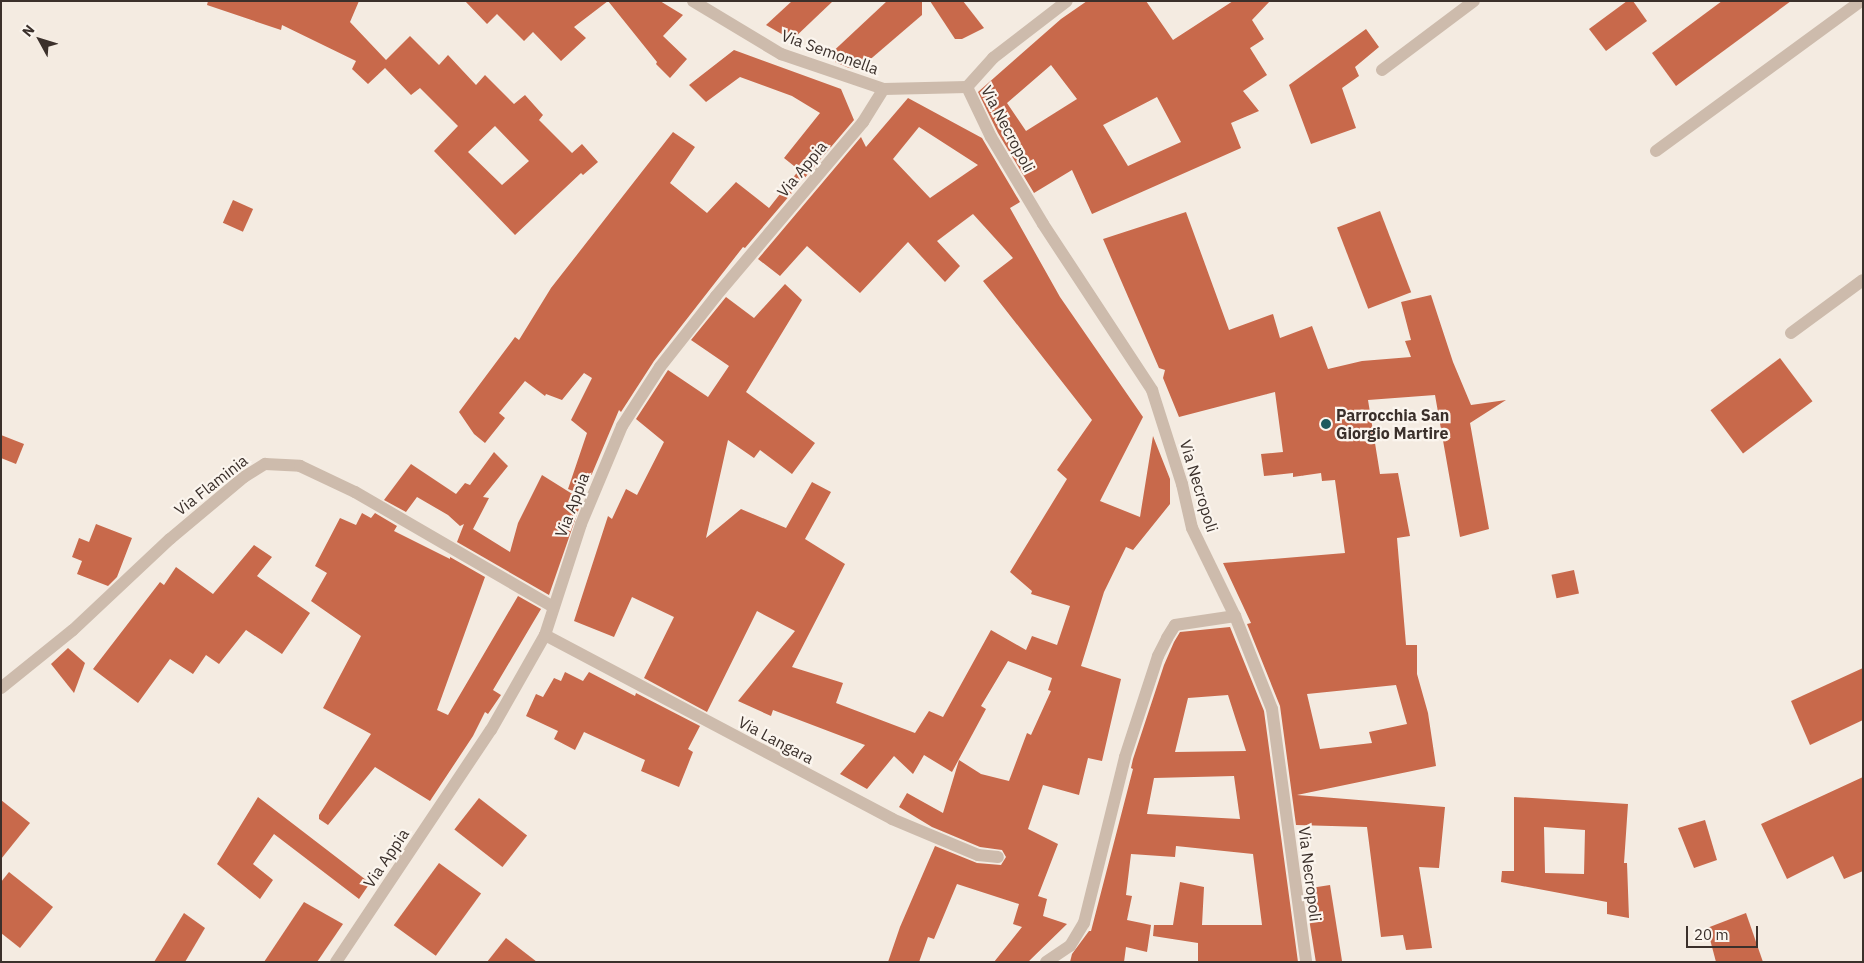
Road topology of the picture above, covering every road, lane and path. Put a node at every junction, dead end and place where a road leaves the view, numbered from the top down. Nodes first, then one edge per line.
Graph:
1 (693, 1) edge
2 (1067, 1) edge
3 (1474, 1) edge
4 (1861, 1) edge
5 (1382, 70) dead end
6 (968, 86) junction
7 (884, 89) junction
8 (1656, 151) dead end
9 (1863, 280) edge
10 (1791, 333) dead end
11 (553, 608) junction
12 (1235, 616) junction
13 (545, 635) junction
14 (1, 688) edge
15 (998, 857) dead end
16 (336, 962) edge
17 (1046, 962) edge
18 (1306, 962) edge

1 - 7 street, Via Semonella
2 - 6 street
3 - 5 street
4 - 8 street
6 - 7 street, Via Semonella
6 - 12 street, Via Necropoli
7 - 11 street, Via Appia
9 - 10 street
11 - 13 street, Via Appia
11 - 14 street, Via Flaminia
12 - 17 street
12 - 18 street, Via Necropoli
13 - 15 street, Via Langara
13 - 16 street, Via Appia

